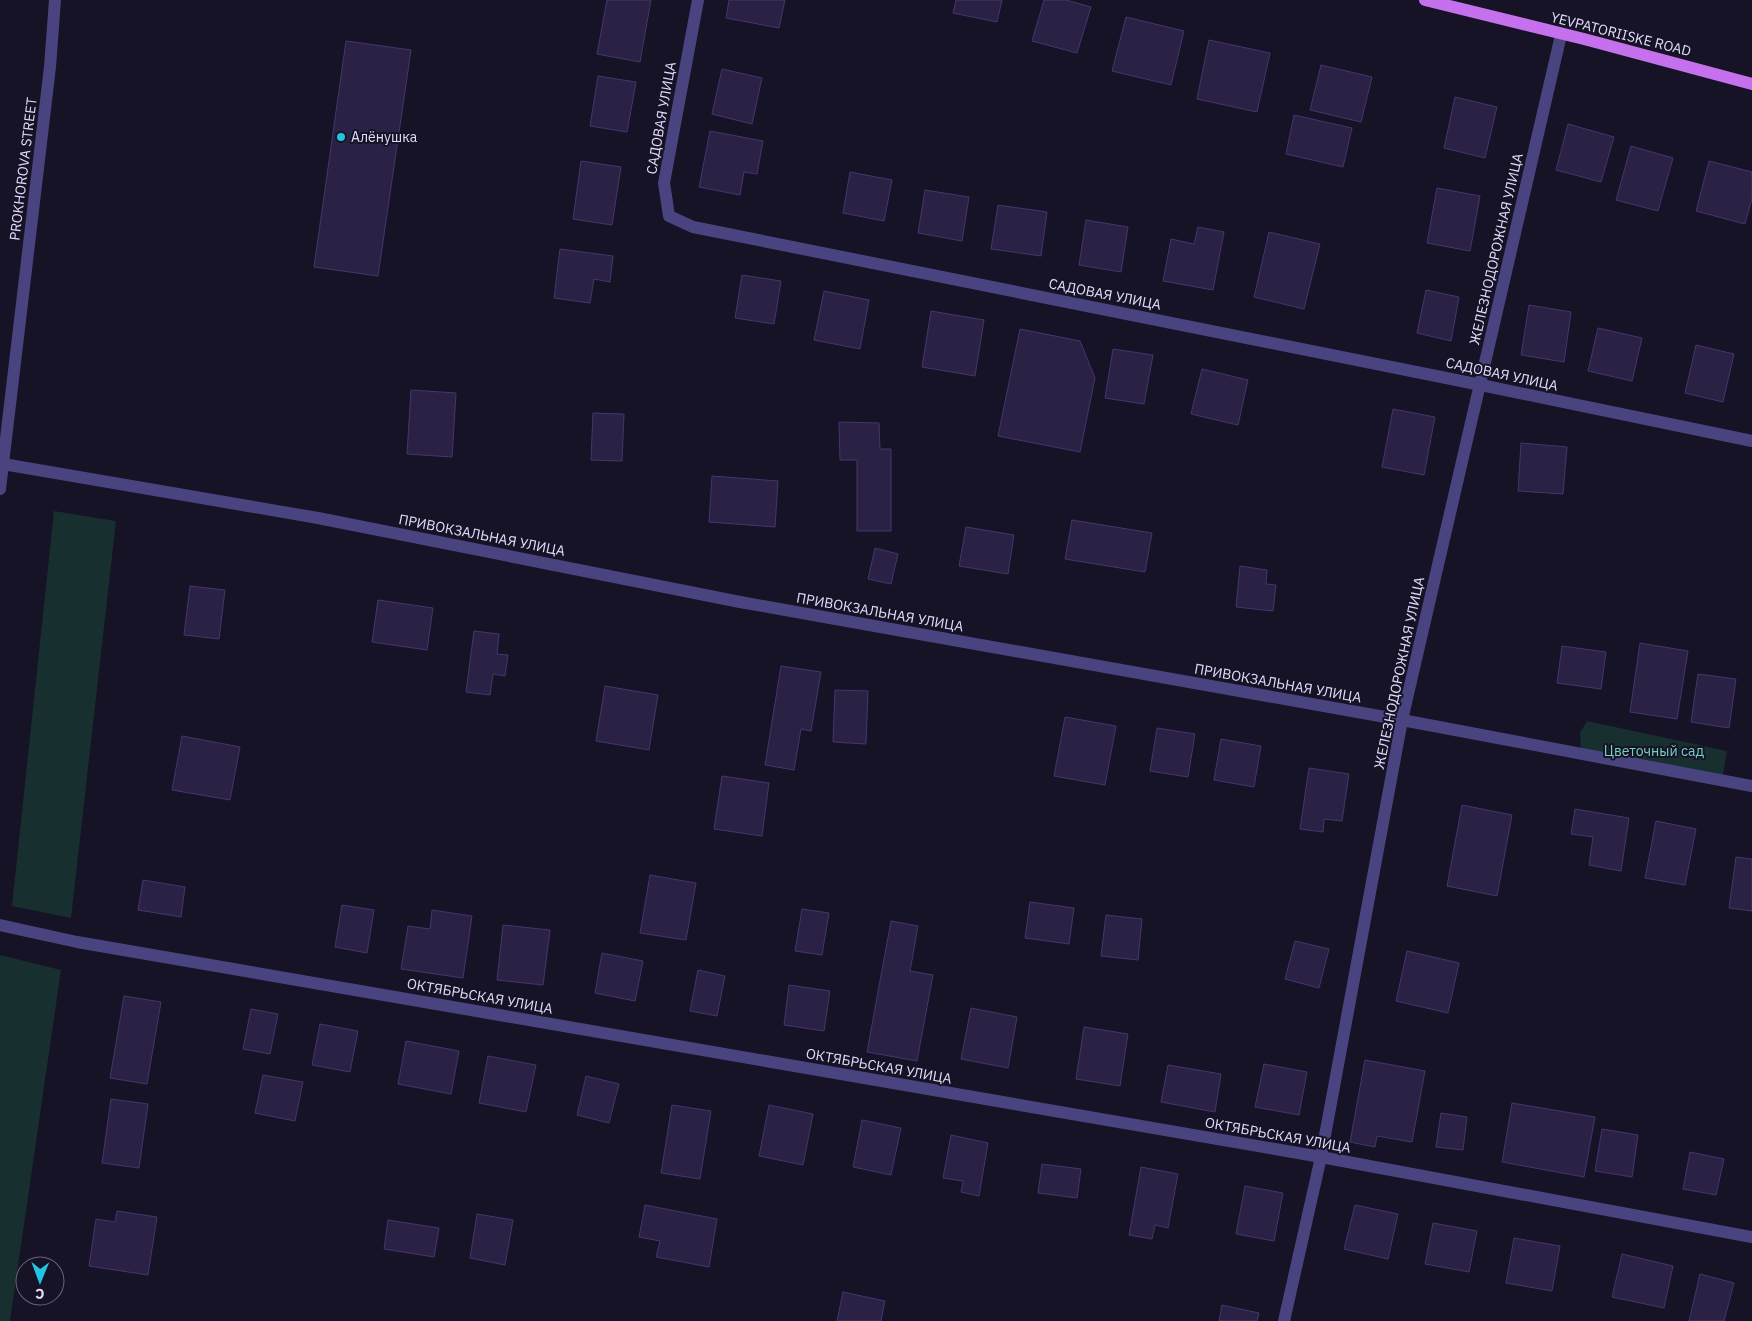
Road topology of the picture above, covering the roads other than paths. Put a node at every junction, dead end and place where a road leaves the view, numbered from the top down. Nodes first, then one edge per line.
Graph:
1 (55, 0) edge
2 (698, 0) edge
3 (1424, 0) edge
4 (1561, 35) junction
5 (1752, 84) edge
6 (1481, 385) junction
7 (1752, 441) edge
8 (3, 464) junction
9 (0, 489) edge
10 (1402, 720) junction
11 (1752, 786) edge
12 (0, 925) edge
13 (1320, 1157) junction
14 (1752, 1237) edge
15 (1284, 1321) edge

1 - 8 street, PROKHOROVA STREET
2 - 6 street, САДОВАЯ УЛИЦА
3 - 4 main road, YEVPATORIISKE ROAD
4 - 5 main road, YEVPATORIISKE ROAD
4 - 6 street, ЖЕЛЕЗНОДОРОЖНАЯ УЛИЦА
6 - 7 street, САДОВАЯ УЛИЦА
6 - 10 street, ЖЕЛЕЗНОДОРОЖНАЯ УЛИЦА
8 - 9 street, PROKHOROVA STREET
8 - 10 street, ПРИВОКЗАЛЬНАЯ УЛИЦА
10 - 11 street, ПРИВОКЗАЛЬНАЯ УЛИЦА
10 - 13 street, ЖЕЛЕЗНОДОРОЖНАЯ УЛИЦА
12 - 13 street, ОКТЯБРЬСКАЯ УЛИЦА
13 - 14 street, ОКТЯБРЬСКАЯ УЛИЦА
13 - 15 street, ЖЕЛЕЗНОДОРОЖНАЯ УЛИЦА

